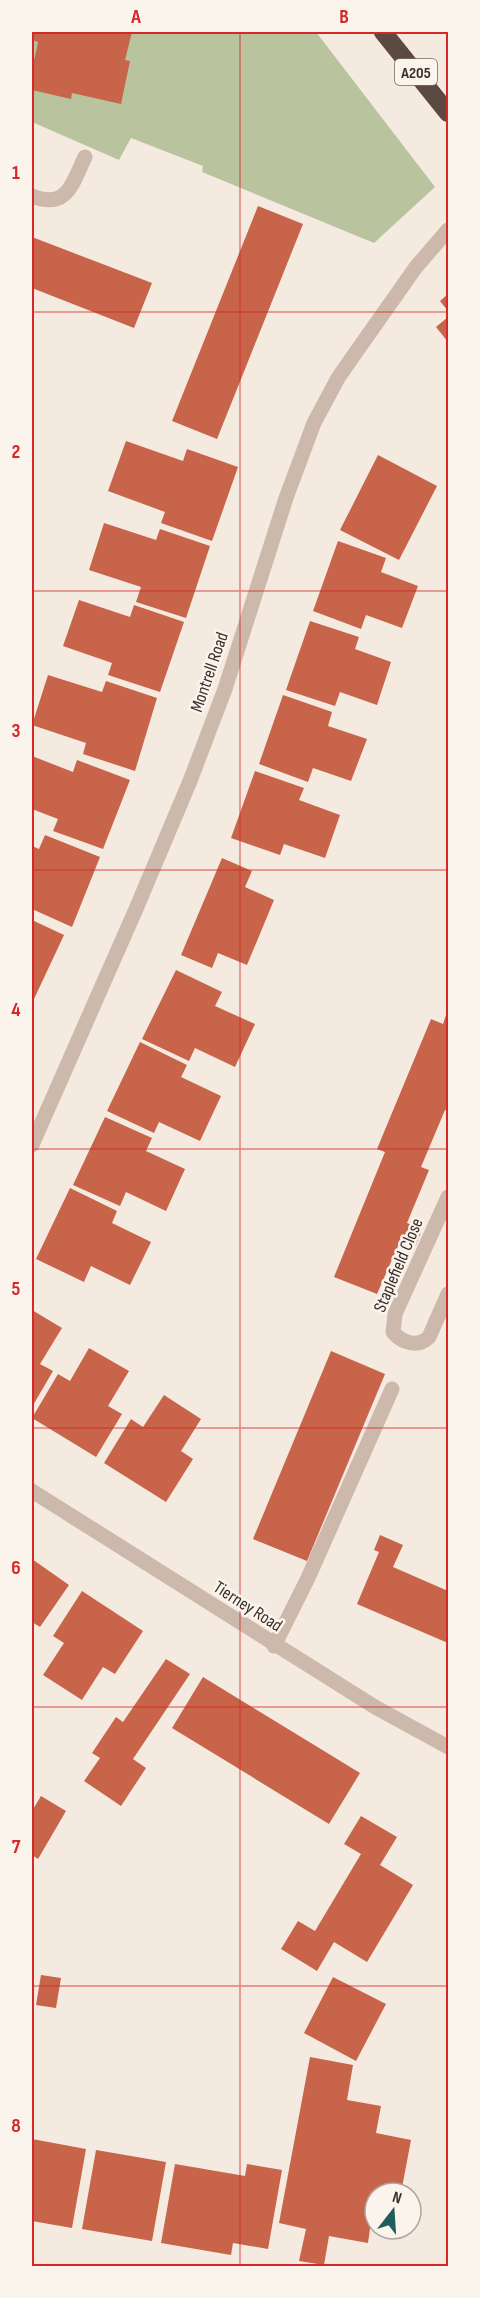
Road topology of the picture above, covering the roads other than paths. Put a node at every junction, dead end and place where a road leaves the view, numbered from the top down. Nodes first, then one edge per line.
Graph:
1 (383, 32) edge
2 (448, 113) edge
3 (85, 157) dead end
4 (32, 196) edge
5 (448, 230) edge
6 (32, 1144) edge
7 (448, 1197) edge
8 (448, 1294) edge
9 (392, 1389) dead end
10 (32, 1491) edge
11 (274, 1646) junction
12 (448, 1748) edge

1 - 2 highway, A205
3 - 4 street
5 - 6 street, Montrell Road
7 - 8 street, Staplefield Close
9 - 11 street
10 - 11 street, Tierney Road
11 - 12 street, Tierney Road

